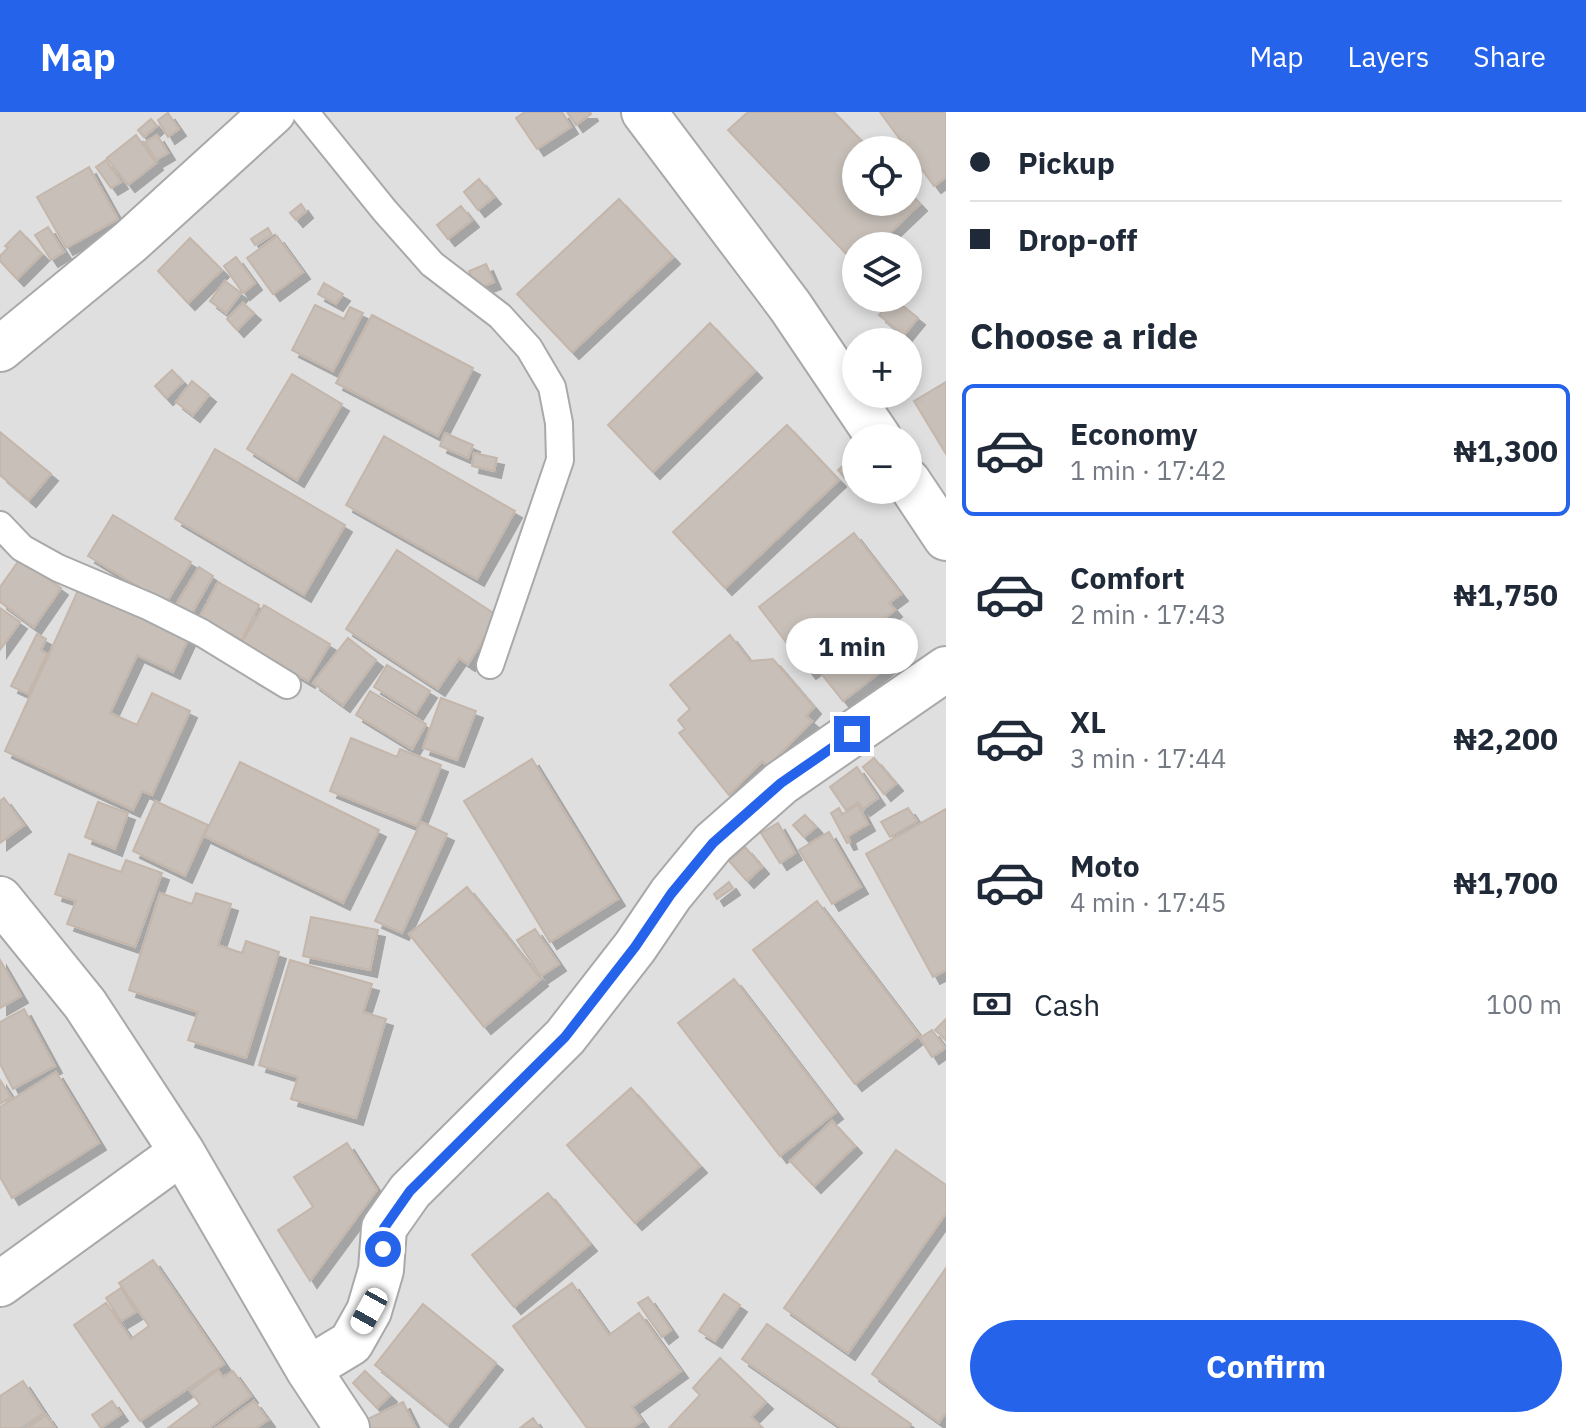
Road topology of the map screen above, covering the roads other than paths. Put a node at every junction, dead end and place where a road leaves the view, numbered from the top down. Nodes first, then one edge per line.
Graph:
1 (273, 112) edge
2 (305, 112) edge
3 (644, 112) edge
4 (0, 349) edge
5 (870, 424) edge
6 (922, 502) edge
7 (0, 525) edge
8 (946, 538) edge
9 (490, 665) dead end
10 (946, 669) edge
11 (287, 685) dead end
12 (0, 899) edge
13 (182, 1152) junction
14 (0, 1284) edge
15 (308, 1369) junction
16 (347, 1428) edge

1 - 4 street
2 - 9 lane
3 - 5 street
6 - 8 street
7 - 11 lane
10 - 15 street
12 - 13 street
13 - 14 street
13 - 15 street
15 - 16 street

